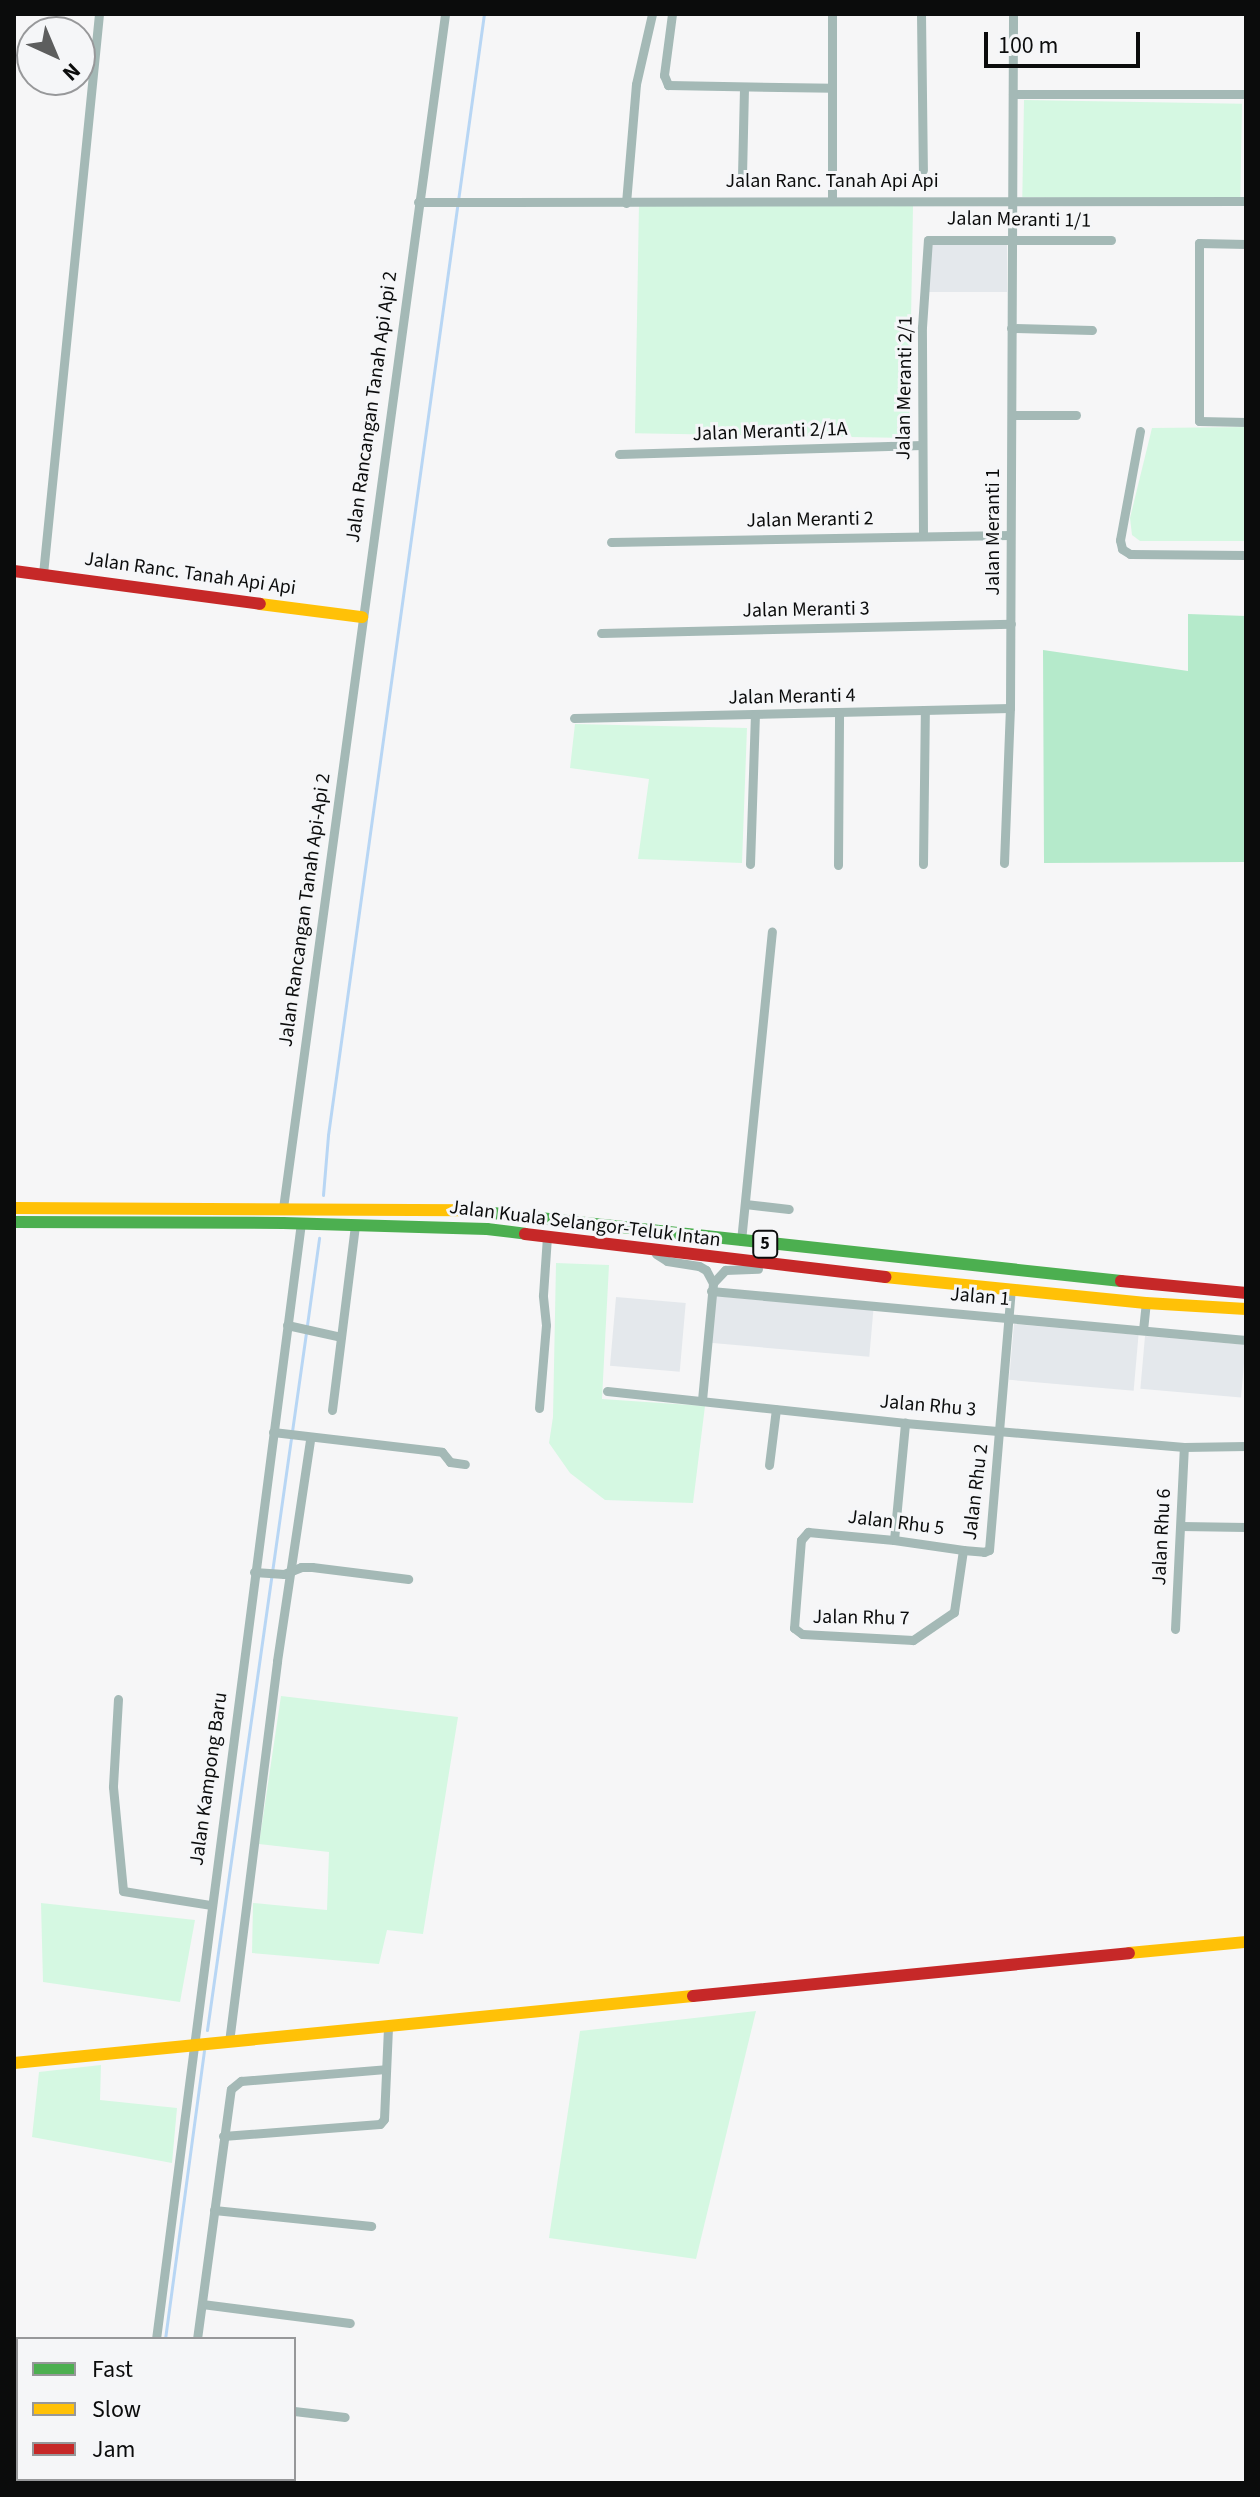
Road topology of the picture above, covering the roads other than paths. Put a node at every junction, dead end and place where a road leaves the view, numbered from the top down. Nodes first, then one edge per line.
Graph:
1 (99, 14) edge
2 (445, 14) edge
3 (652, 14) edge
4 (672, 14) edge
5 (832, 14) edge
6 (921, 14) edge
7 (1013, 14) edge
8 (744, 88) junction
9 (832, 88) junction
10 (1013, 94) junction
11 (1246, 94) edge
12 (923, 170) dead end
13 (742, 176) dead end
14 (832, 199) junction
15 (1013, 201) junction
16 (1246, 201) edge
17 (418, 202) junction
18 (626, 203) junction
19 (1012, 238) junction
20 (928, 240) joint
21 (1111, 240) dead end
22 (1246, 244) edge
23 (1011, 328) junction
24 (1092, 330) dead end
25 (1012, 415) junction
26 (1076, 415) dead end
27 (1246, 422) edge
28 (1140, 431) dead end
29 (922, 445) junction
30 (619, 454) dead end
31 (1010, 535) junction
32 (923, 536) junction
33 (611, 542) dead end
34 (1246, 555) edge
35 (14, 571) edge
36 (43, 574) junction
37 (362, 617) junction
38 (1011, 624) junction
39 (601, 633) dead end
40 (1010, 708) junction
41 (925, 711) junction
42 (839, 714) junction
43 (755, 716) junction
44 (574, 718) dead end
45 (1004, 863) dead end
46 (750, 864) dead end
47 (923, 864) dead end
48 (838, 865) dead end
49 (772, 932) dead end
50 (745, 1204) junction
51 (14, 1208) edge
52 (283, 1208) junction
53 (789, 1209) dead end
54 (14, 1222) edge
55 (301, 1223) junction
56 (355, 1225) junction
57 (547, 1237) junction
58 (741, 1241) junction
59 (651, 1251) junction
60 (773, 1266) junction
61 (712, 1287) junction
62 (1011, 1290) junction
63 (1246, 1293) edge
64 (1146, 1303) junction
65 (1246, 1309) edge
66 (1010, 1318) junction
67 (287, 1325) junction
68 (1143, 1330) junction
69 (341, 1337) junction
70 (1246, 1340) edge
71 (607, 1391) dead end
72 (702, 1400) junction
73 (539, 1408) dead end
74 (776, 1409) junction
75 (332, 1410) dead end
76 (905, 1423) junction
77 (1001, 1431) junction
78 (273, 1432) junction
79 (310, 1439) junction
80 (1246, 1446) edge
81 (1184, 1447) junction
82 (465, 1464) dead end
83 (769, 1465) dead end
84 (1181, 1526) junction
85 (1246, 1527) edge
86 (804, 1533) joint
87 (894, 1540) junction
88 (963, 1550) junction
89 (984, 1552) joint
90 (287, 1572) junction
91 (258, 1573) junction
92 (408, 1579) dead end
93 (1175, 1629) dead end
94 (118, 1699) dead end
95 (210, 1905) junction
96 (1246, 1942) edge
97 (388, 2028) junction
98 (229, 2042) junction
99 (192, 2046) junction
100 (14, 2063) edge
101 (386, 2069) junction
102 (223, 2136) junction
103 (214, 2210) junction
104 (371, 2226) dead end
105 (202, 2304) junction
106 (350, 2323) dead end
107 (156, 2337) edge
108 (197, 2337) edge
109 (296, 2411) edge
110 (345, 2417) dead end

1 - 36 street
2 - 17 street
3 - 18 street
4 - 8 street
5 - 9 street
6 - 12 street
7 - 10 street, Jalan Meranti 1
8 - 9 street
8 - 13 street
9 - 14 street
10 - 11 street
10 - 15 street, Jalan Meranti 1
14 - 15 street, Jalan Ranc. Tanah Api Api
14 - 18 street, Jalan Ranc. Tanah Api Api
15 - 16 street, Jalan Ranc. Tanah Api Api
15 - 19 street, Jalan Meranti 1
17 - 18 street, Jalan Ranc. Tanah Api Api
17 - 37 street, Jalan Rancangan Tanah Api Api 2
19 - 20 street, Jalan Meranti 1/1
19 - 21 street, Jalan Meranti 1/1
19 - 23 street, Jalan Meranti 1
20 - 29 street, Jalan Meranti 2/1
22 - 27 street
23 - 24 street
23 - 25 street, Jalan Meranti 1
25 - 26 street
25 - 31 street, Jalan Meranti 1
28 - 34 street
29 - 30 street, Jalan Meranti 2/1A
29 - 32 street, Jalan Meranti 2/1
31 - 32 street, Jalan Meranti 2
31 - 38 street, Jalan Meranti 1
32 - 33 street, Jalan Meranti 2
35 - 36 main road, Jalan Ranc. Tanah Api Api
36 - 37 main road, Jalan Ranc. Tanah Api Api
37 - 52 street, Jalan Rancangan Tanah Api-Api 2
38 - 39 street, Jalan Meranti 3
38 - 40 street, Jalan Meranti 1
40 - 41 street, Jalan Meranti 4
40 - 45 street, Jalan Meranti 1
41 - 42 street, Jalan Meranti 4
41 - 47 street
42 - 43 street, Jalan Meranti 4
42 - 48 street
43 - 44 street, Jalan Meranti 4
43 - 46 street
49 - 50 street
50 - 53 street
50 - 58 street
51 - 52 main road, Jalan Kuala Selangor-Teluk Intan / 5
52 - 58 main road, Jalan Kuala Selangor-Teluk Intan / 5
54 - 55 main road, Jalan Kuala Selangor-Teluk Intan / 5
55 - 56 main road, Jalan Kuala Selangor-Teluk Intan / 5
55 - 67 street, Jalan Kampong Baru
56 - 57 main road, Jalan Kuala Selangor-Teluk Intan / 5
56 - 69 street
57 - 59 main road, Jalan Kuala Selangor-Teluk Intan / 5
57 - 73 street
58 - 63 main road, Jalan Kuala Selangor-Teluk Intan / 5
59 - 60 main road, Jalan Kuala Selangor-Teluk Intan / 5
59 - 61 street
60 - 61 street
60 - 62 main road, Jalan Kuala Selangor-Teluk Intan / 5
61 - 66 street, Jalan 1
61 - 72 street
62 - 64 main road, Jalan Kuala Selangor-Teluk Intan / 5
62 - 66 street, Jalan Rhu 2
64 - 65 main road, Jalan Kuala Selangor-Teluk Intan / 5
64 - 68 street
66 - 68 street, Jalan 1
66 - 77 street, Jalan Rhu 2
67 - 69 street
67 - 78 street, Jalan Kampong Baru
68 - 70 street, Jalan 1
69 - 75 street
71 - 72 street, Jalan Rhu 3
72 - 74 street, Jalan Rhu 3
74 - 76 street, Jalan Rhu 3
74 - 83 street
76 - 77 street, Jalan Rhu 3
76 - 87 street
77 - 81 street, Jalan Rhu 3
77 - 89 street, Jalan Rhu 2
78 - 79 street
78 - 91 street, Jalan Kampong Baru
79 - 82 street
79 - 90 street
80 - 81 street, Jalan Rhu 3
81 - 84 street, Jalan Rhu 6
84 - 85 street
84 - 93 street, Jalan Rhu 6
86 - 87 street, Jalan Rhu 5
86 - 88 street, Jalan Rhu 7
87 - 88 street, Jalan Rhu 5
88 - 89 street, Jalan Rhu 5
90 - 91 street
90 - 92 street
90 - 98 street
91 - 95 street, Jalan Kampong Baru
94 - 95 street
95 - 99 street, Jalan Kampong Baru
96 - 97 main road
97 - 98 main road
97 - 101 street
98 - 99 main road
99 - 100 main road
99 - 107 street, Jalan Kampong Baru
101 - 102 street
101 - 102 street
102 - 103 street
103 - 104 street
103 - 105 street
105 - 106 street
105 - 108 street
109 - 110 street

